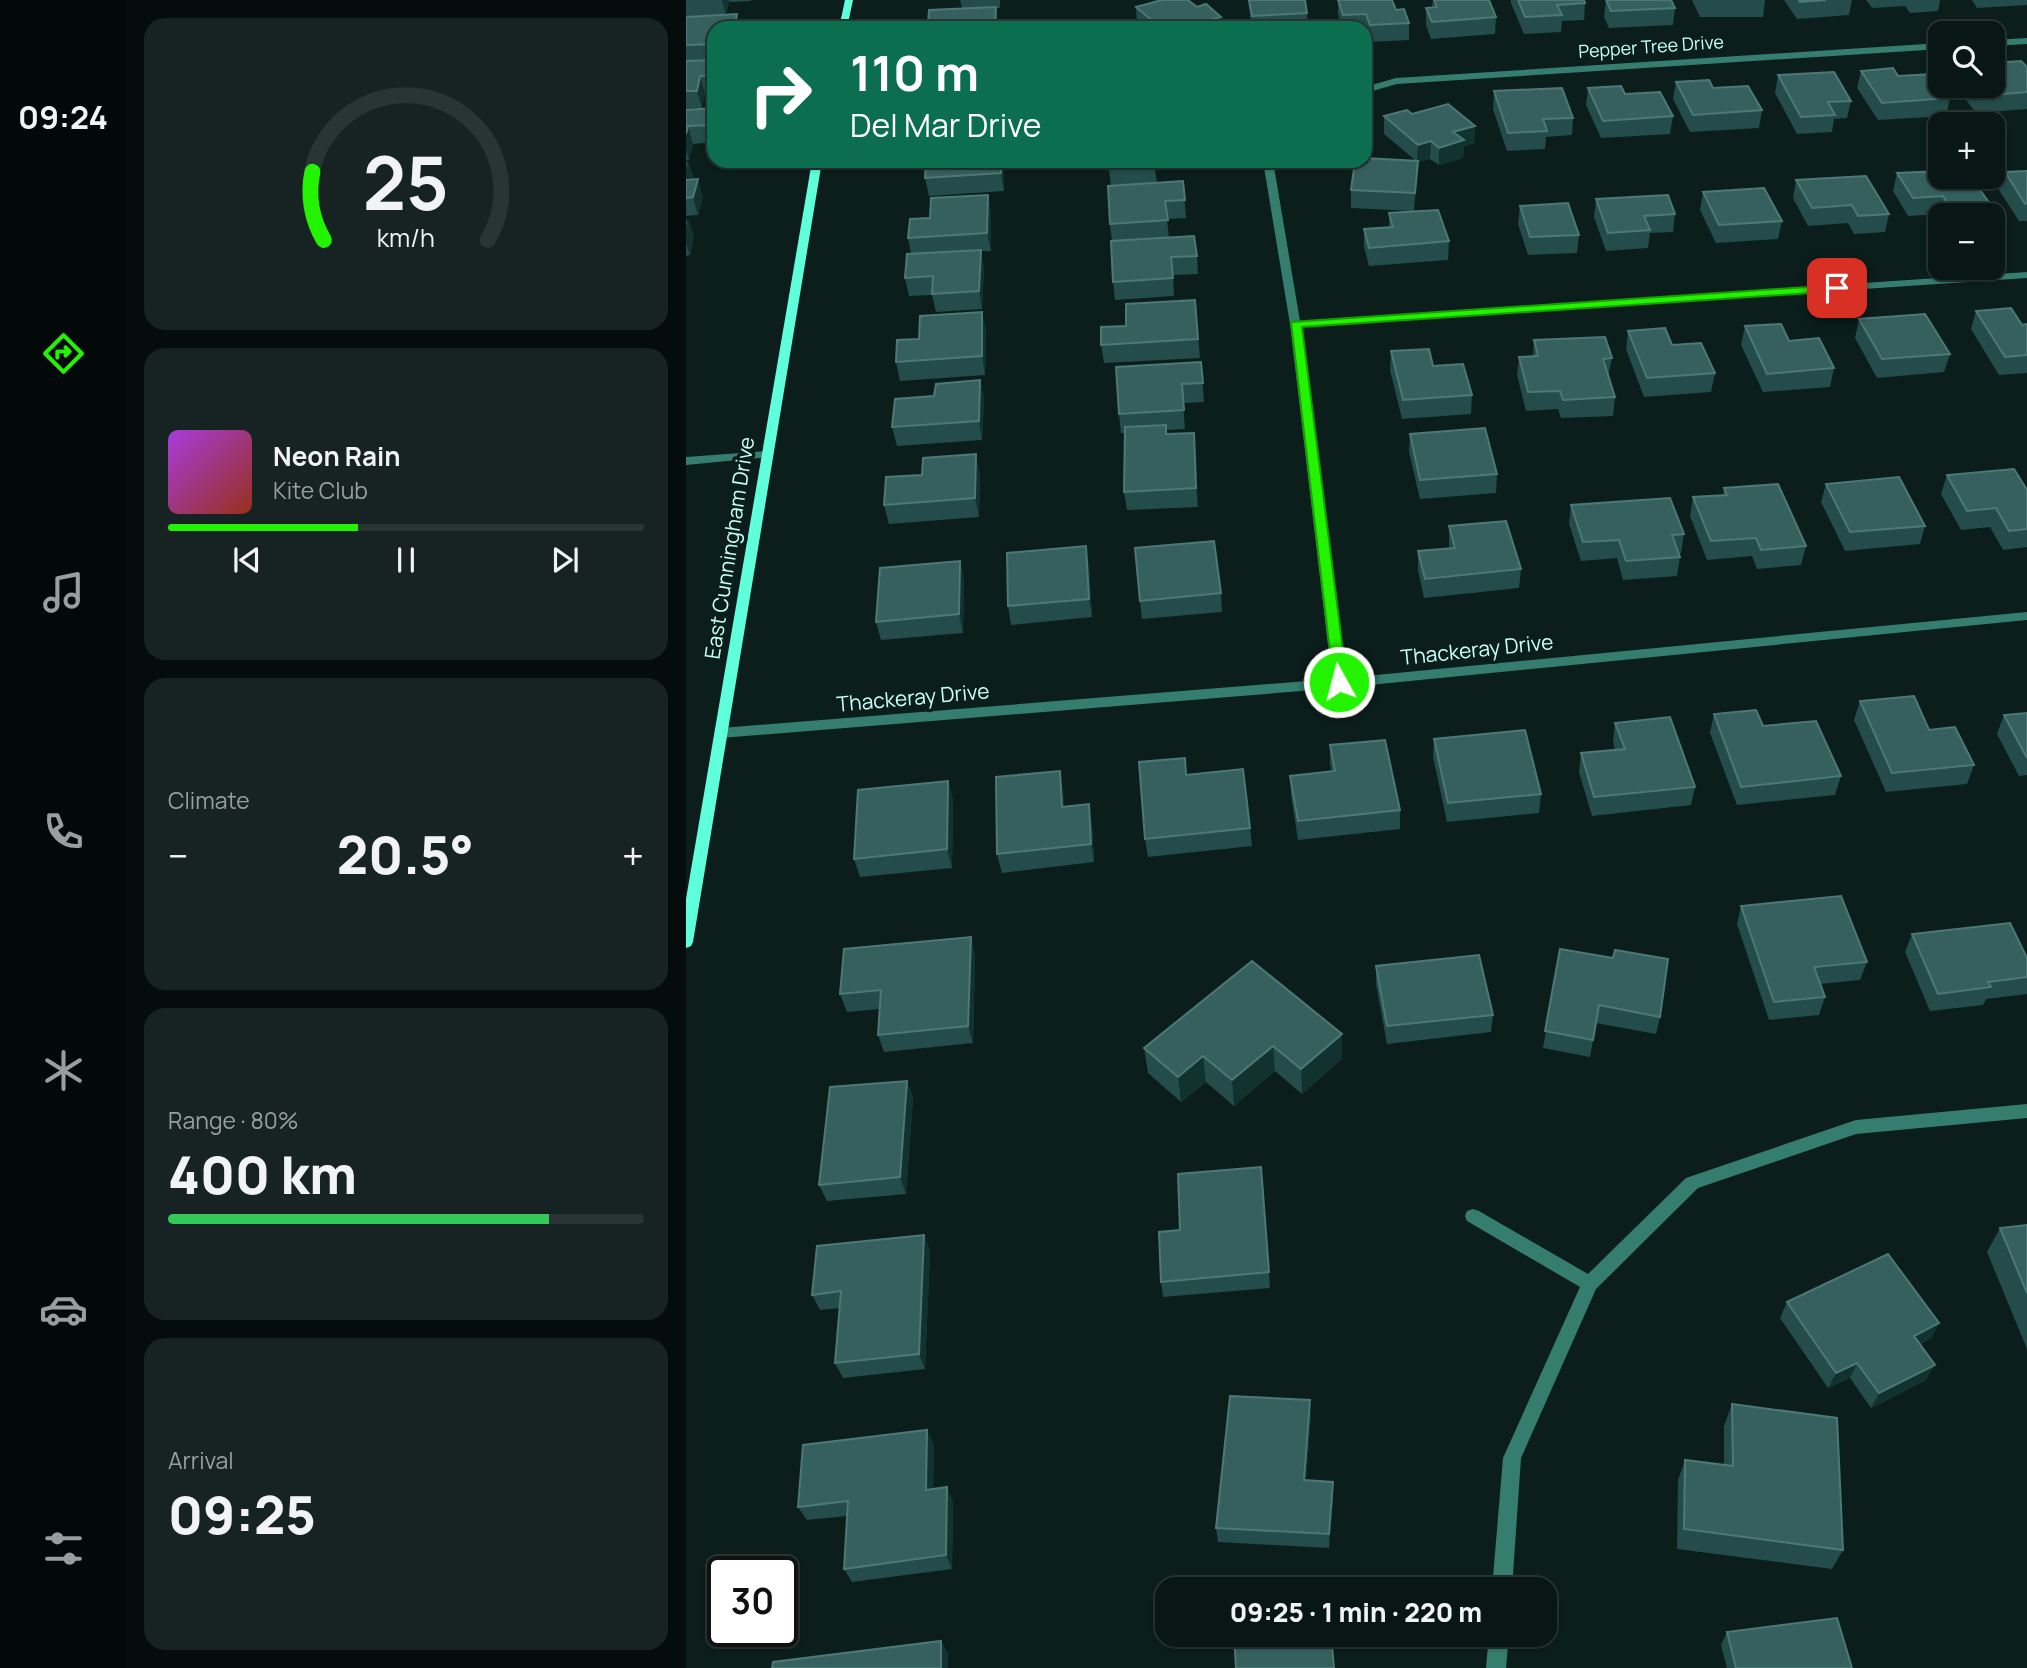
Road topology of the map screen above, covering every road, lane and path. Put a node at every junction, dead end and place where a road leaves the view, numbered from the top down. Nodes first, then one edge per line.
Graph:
1 (849, 0) edge
2 (844, 21) edge
3 (2027, 41) edge
4 (2005, 42) edge
5 (1928, 47) edge
6 (1372, 88) edge
7 (816, 168) edge
8 (1269, 168) edge
9 (2027, 275) edge
10 (1296, 324) junction
11 (766, 455) junction
12 (686, 461) edge
13 (2027, 616) edge
14 (1339, 682) junction
15 (721, 733) junction
16 (686, 942) edge
17 (2027, 1111) edge
18 (1473, 1216) dead end
19 (1590, 1284) junction
20 (1503, 1577) edge
21 (1498, 1647) edge
22 (1496, 1668) edge

1 - 2 street
3 - 4 street
5 - 6 street, Pepper Tree Drive
7 - 11 street, East Cunningham Drive
8 - 10 street
9 - 10 street
10 - 14 street
11 - 12 street
11 - 15 street, East Cunningham Drive
13 - 14 street, Thackeray Drive
14 - 15 street, Thackeray Drive
15 - 16 street, East Cunningham Drive
17 - 19 street
18 - 19 street
19 - 20 street
21 - 22 street

